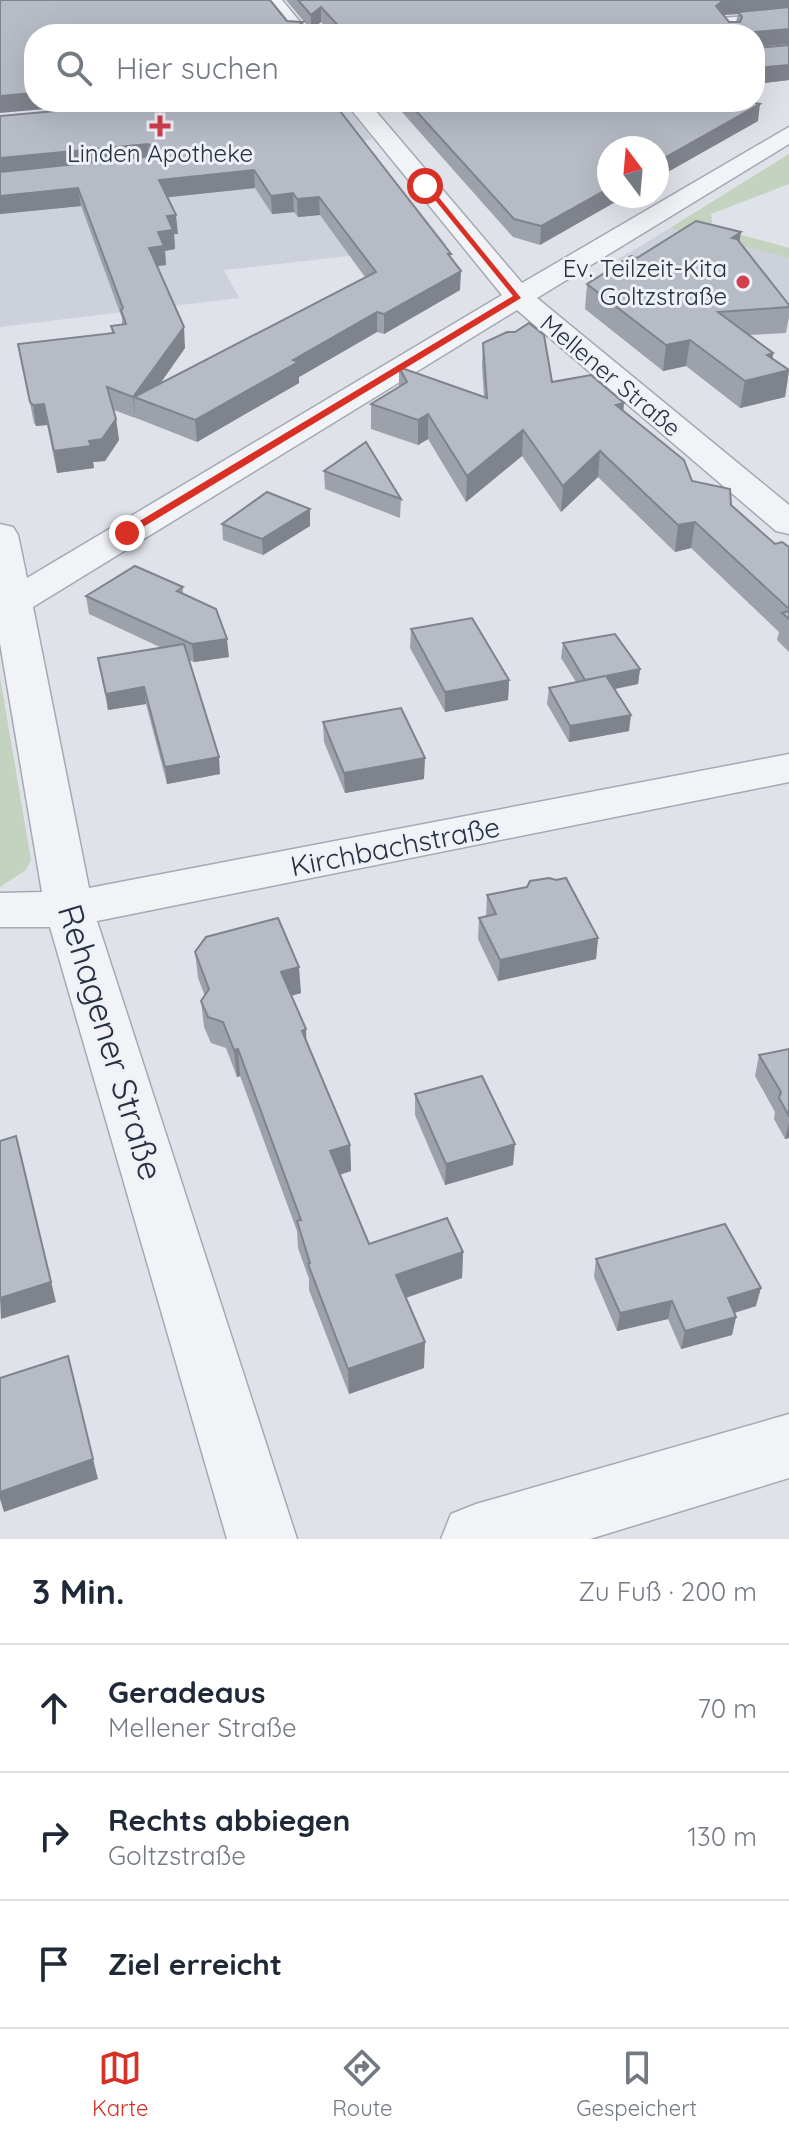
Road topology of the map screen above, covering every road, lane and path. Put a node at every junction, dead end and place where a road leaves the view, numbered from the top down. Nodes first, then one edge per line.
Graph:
1 (272, 0) edge
2 (789, 16) edge
3 (292, 24) edge
4 (725, 24) edge
5 (364, 112) edge
6 (789, 134) edge
7 (518, 296) junction
8 (789, 523) edge
9 (0, 535) edge
10 (6, 606) edge
11 (789, 768) edge
12 (69, 909) junction
13 (0, 910) edge
14 (789, 1446) edge
15 (262, 1539) edge
16 (476, 1539) edge

1 - 3 street
2 - 4 lane
5 - 7 street, Mellener Straße
6 - 7 street
7 - 8 street, Mellener Straße
7 - 10 street
9 - 10 street, Rehagener Straße
10 - 12 street, Rehagener Straße
11 - 12 street, Kirchbachstraße
12 - 13 street, Kirchbachstraße
12 - 15 street, Rehagener Straße
14 - 16 street

